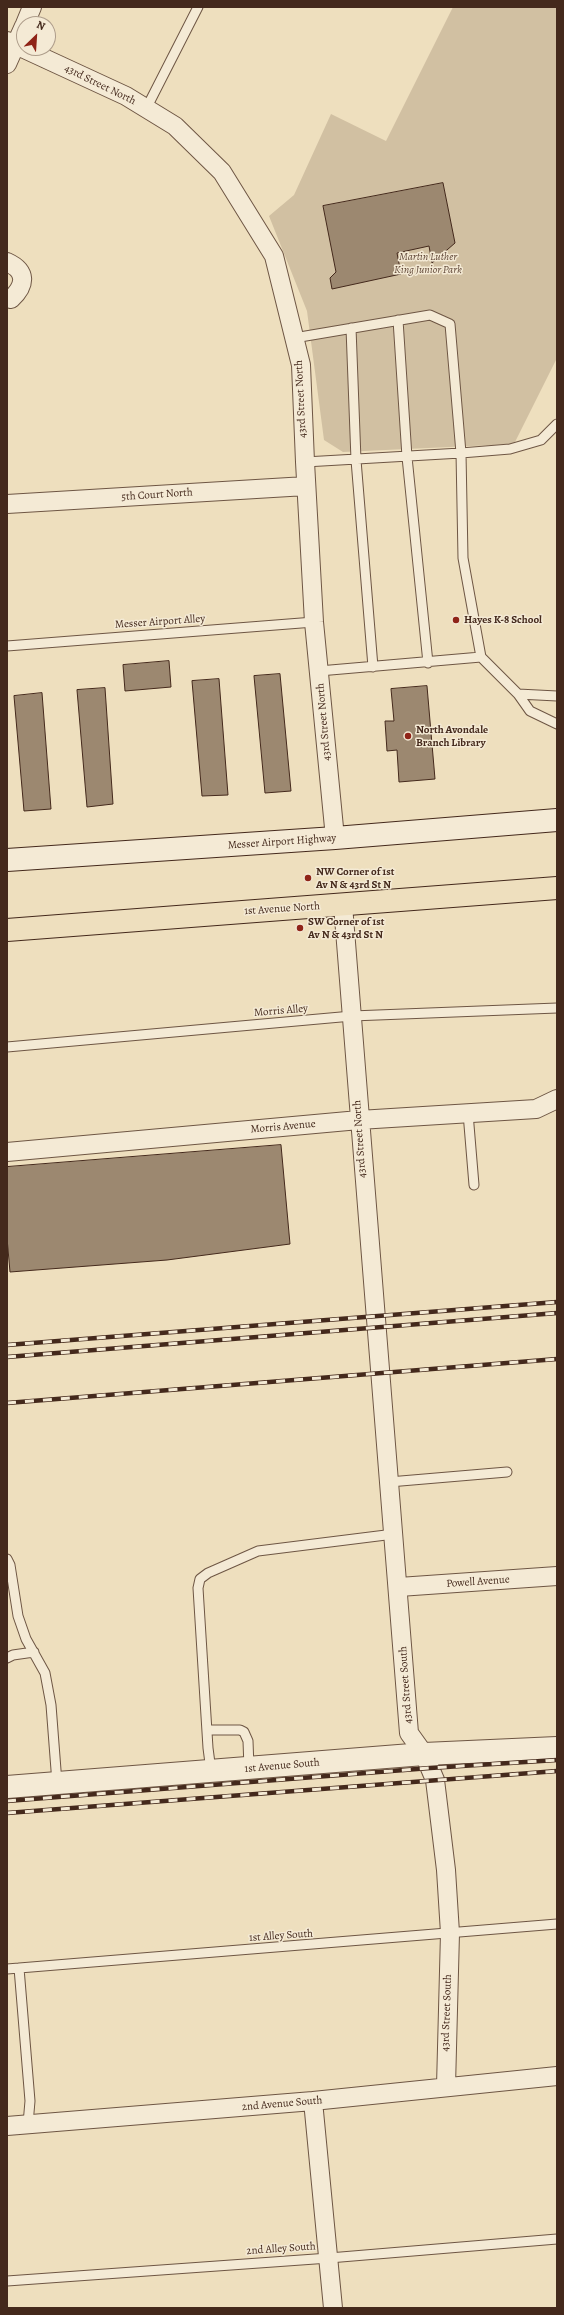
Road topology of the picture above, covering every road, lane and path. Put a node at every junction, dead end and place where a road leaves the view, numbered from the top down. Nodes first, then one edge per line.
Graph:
1 (198, 7) edge
2 (11, 43) edge
3 (7, 64) edge
4 (146, 109) junction
5 (7, 262) edge
6 (7, 298) edge
7 (398, 320) junction
8 (351, 328) junction
9 (294, 338) junction
10 (557, 424) edge
11 (461, 453) junction
12 (407, 457) junction
13 (356, 460) junction
14 (305, 462) junction
15 (306, 486) junction
16 (7, 504) edge
17 (314, 622) junction
18 (7, 646) edge
19 (480, 657) junction
20 (428, 663) junction
21 (373, 667) junction
22 (319, 671) junction
23 (518, 694) junction
24 (557, 696) edge
25 (557, 724) edge
26 (557, 820) edge
27 (335, 838) junction
28 (7, 860) edge
29 (557, 888) edge
30 (343, 905) junction
31 (7, 930) edge
32 (557, 1008) edge
33 (352, 1016) junction
34 (7, 1047) edge
35 (557, 1099) edge
36 (468, 1113) junction
37 (359, 1120) junction
38 (7, 1152) edge
39 (474, 1185) dead end
40 (379, 1374) joint
41 (507, 1472) dead end
42 (389, 1482) junction
43 (394, 1534) junction
44 (7, 1559) edge
45 (557, 1576) edge
46 (399, 1587) junction
47 (34, 1652) junction
48 (7, 1658) edge
49 (207, 1730) junction
50 (557, 1748) edge
51 (424, 1754) junction
52 (249, 1768) junction
53 (211, 1771) junction
54 (57, 1783) junction
55 (7, 1787) edge
56 (557, 1924) edge
57 (450, 1933) junction
58 (19, 1968) junction
59 (7, 1969) edge
60 (557, 2076) edge
61 (446, 2086) junction
62 (313, 2101) junction
63 (28, 2124) junction
64 (7, 2126) edge
65 (557, 2239) edge
66 (329, 2258) junction
67 (7, 2281) edge
68 (333, 2308) edge

1 - 4 lane
2 - 3 street
2 - 4 street, 43rd Street North
4 - 9 street, 43rd Street North
5 - 6 street
7 - 8 lane
7 - 11 lane
7 - 12 lane
8 - 9 lane
8 - 13 lane
9 - 14 street, 43rd Street North
10 - 11 lane
11 - 12 lane
11 - 19 lane
12 - 13 lane
12 - 20 lane
13 - 14 lane
13 - 21 lane
14 - 15 street, 43rd Street North
15 - 16 street, 5th Court North
15 - 17 street, 43rd Street North
17 - 18 lane, Messer Airport Alley
17 - 22 street, 43rd Street North
19 - 20 lane
19 - 23 lane
20 - 21 lane
21 - 22 lane
22 - 27 street, 43rd Street North
23 - 24 lane
23 - 25 lane
26 - 27 street, Messer Airport Highway
27 - 28 street, Messer Airport Highway
29 - 30 main road, 1st Avenue North
30 - 31 main road, 1st Avenue North
30 - 33 street, 43rd Street North
32 - 33 lane, Morris Alley
33 - 34 lane, Morris Alley
33 - 37 street, 43rd Street North
35 - 36 street, Morris Avenue
36 - 37 street, Morris Avenue
36 - 39 lane
37 - 38 street, Morris Avenue
37 - 40 street, 43rd Street North
40 - 42 street, 43rd Street South
41 - 42 lane
42 - 43 street, 43rd Street South
43 - 46 street, 43rd Street South
43 - 49 lane
44 - 47 lane
45 - 46 street, Powell Avenue
46 - 51 street, 43rd Street South
47 - 48 lane
47 - 54 lane
49 - 52 lane
49 - 53 lane
50 - 51 street, 1st Avenue South
51 - 52 street, 1st Avenue South
51 - 57 street, 43rd Street South
52 - 53 street, 1st Avenue South
53 - 54 street, 1st Avenue South
54 - 55 street, 1st Avenue South
56 - 57 lane, 1st Alley South
57 - 58 lane, 1st Alley South
57 - 61 street, 43rd Street South
58 - 59 lane, 1st Alley South
58 - 63 lane
60 - 61 street, 2nd Avenue South
61 - 62 street, 2nd Avenue South
62 - 63 street, 2nd Avenue South
62 - 66 street
63 - 64 street, 2nd Avenue South
65 - 66 lane, 2nd Alley South
66 - 67 lane, 2nd Alley South
66 - 68 street

